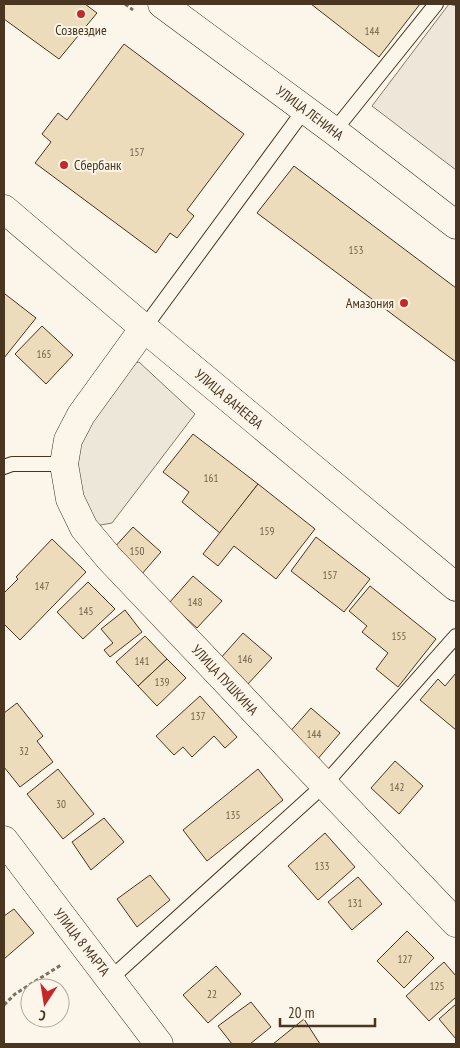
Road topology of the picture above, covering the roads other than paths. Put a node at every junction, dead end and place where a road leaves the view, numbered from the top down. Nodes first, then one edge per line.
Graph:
1 (162, 4) edge
2 (436, 4) edge
3 (305, 109) junction
4 (334, 131) junction
5 (4, 209) edge
6 (456, 225) edge
7 (144, 328) junction
8 (64, 464) junction
9 (4, 468) edge
10 (456, 587) edge
11 (456, 636) edge
12 (324, 785) junction
13 (4, 840) edge
14 (456, 923) edge
15 (110, 979) junction
16 (159, 1044) edge

1 - 3 street, УЛИЦА ЛЕНИНА
2 - 4 lane
3 - 4 street, УЛИЦА ЛЕНИНА
3 - 7 lane
4 - 6 street, УЛИЦА ЛЕНИНА
5 - 7 street, УЛИЦА ВАНЕЕВА
7 - 8 street, УЛИЦА ПУШКИНА
7 - 10 street, УЛИЦА ВАНЕЕВА
8 - 9 lane
8 - 12 street, УЛИЦА ПУШКИНА
11 - 12 lane
12 - 14 street, УЛИЦА ПУШКИНА
12 - 15 lane
13 - 15 street, УЛИЦА 8 МАРТА
15 - 16 street, УЛИЦА 8 МАРТА

